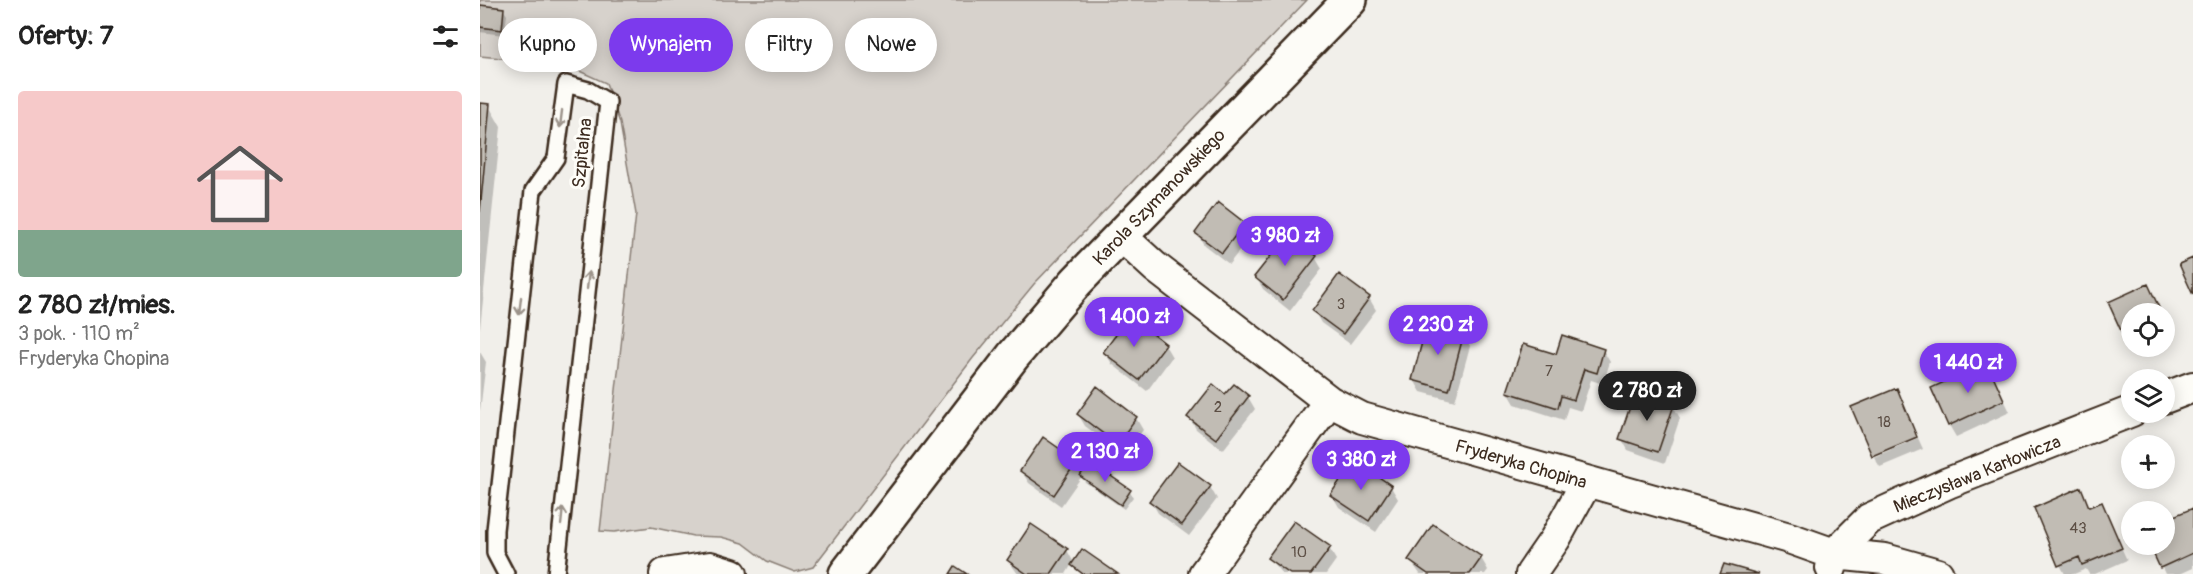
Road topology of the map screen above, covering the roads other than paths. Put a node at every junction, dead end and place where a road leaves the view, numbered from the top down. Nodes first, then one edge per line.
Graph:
1 (1350, 0) edge
2 (1121, 236) junction
3 (2193, 387) edge
4 (2175, 394) edge
5 (1329, 401) junction
6 (2121, 415) edge
7 (1586, 483) junction
8 (1832, 564) edge
9 (506, 574) edge
10 (556, 574) edge
11 (665, 574) edge
12 (732, 574) edge
13 (846, 574) edge
14 (1204, 574) edge
15 (1531, 574) edge
16 (1938, 574) edge

1 - 2 street, Karola Szymanowskiego
2 - 5 street, Fryderyka Chopina
2 - 13 street, Karola Szymanowskiego
3 - 4 street
5 - 7 street, Fryderyka Chopina
5 - 14 street
6 - 8 street, Mieczysława Karłowicza
7 - 8 street, Fryderyka Chopina
7 - 15 street
8 - 16 street, Fryderyka Chopina
10 -> 9 lane, Szpitalna
11 - 12 street

